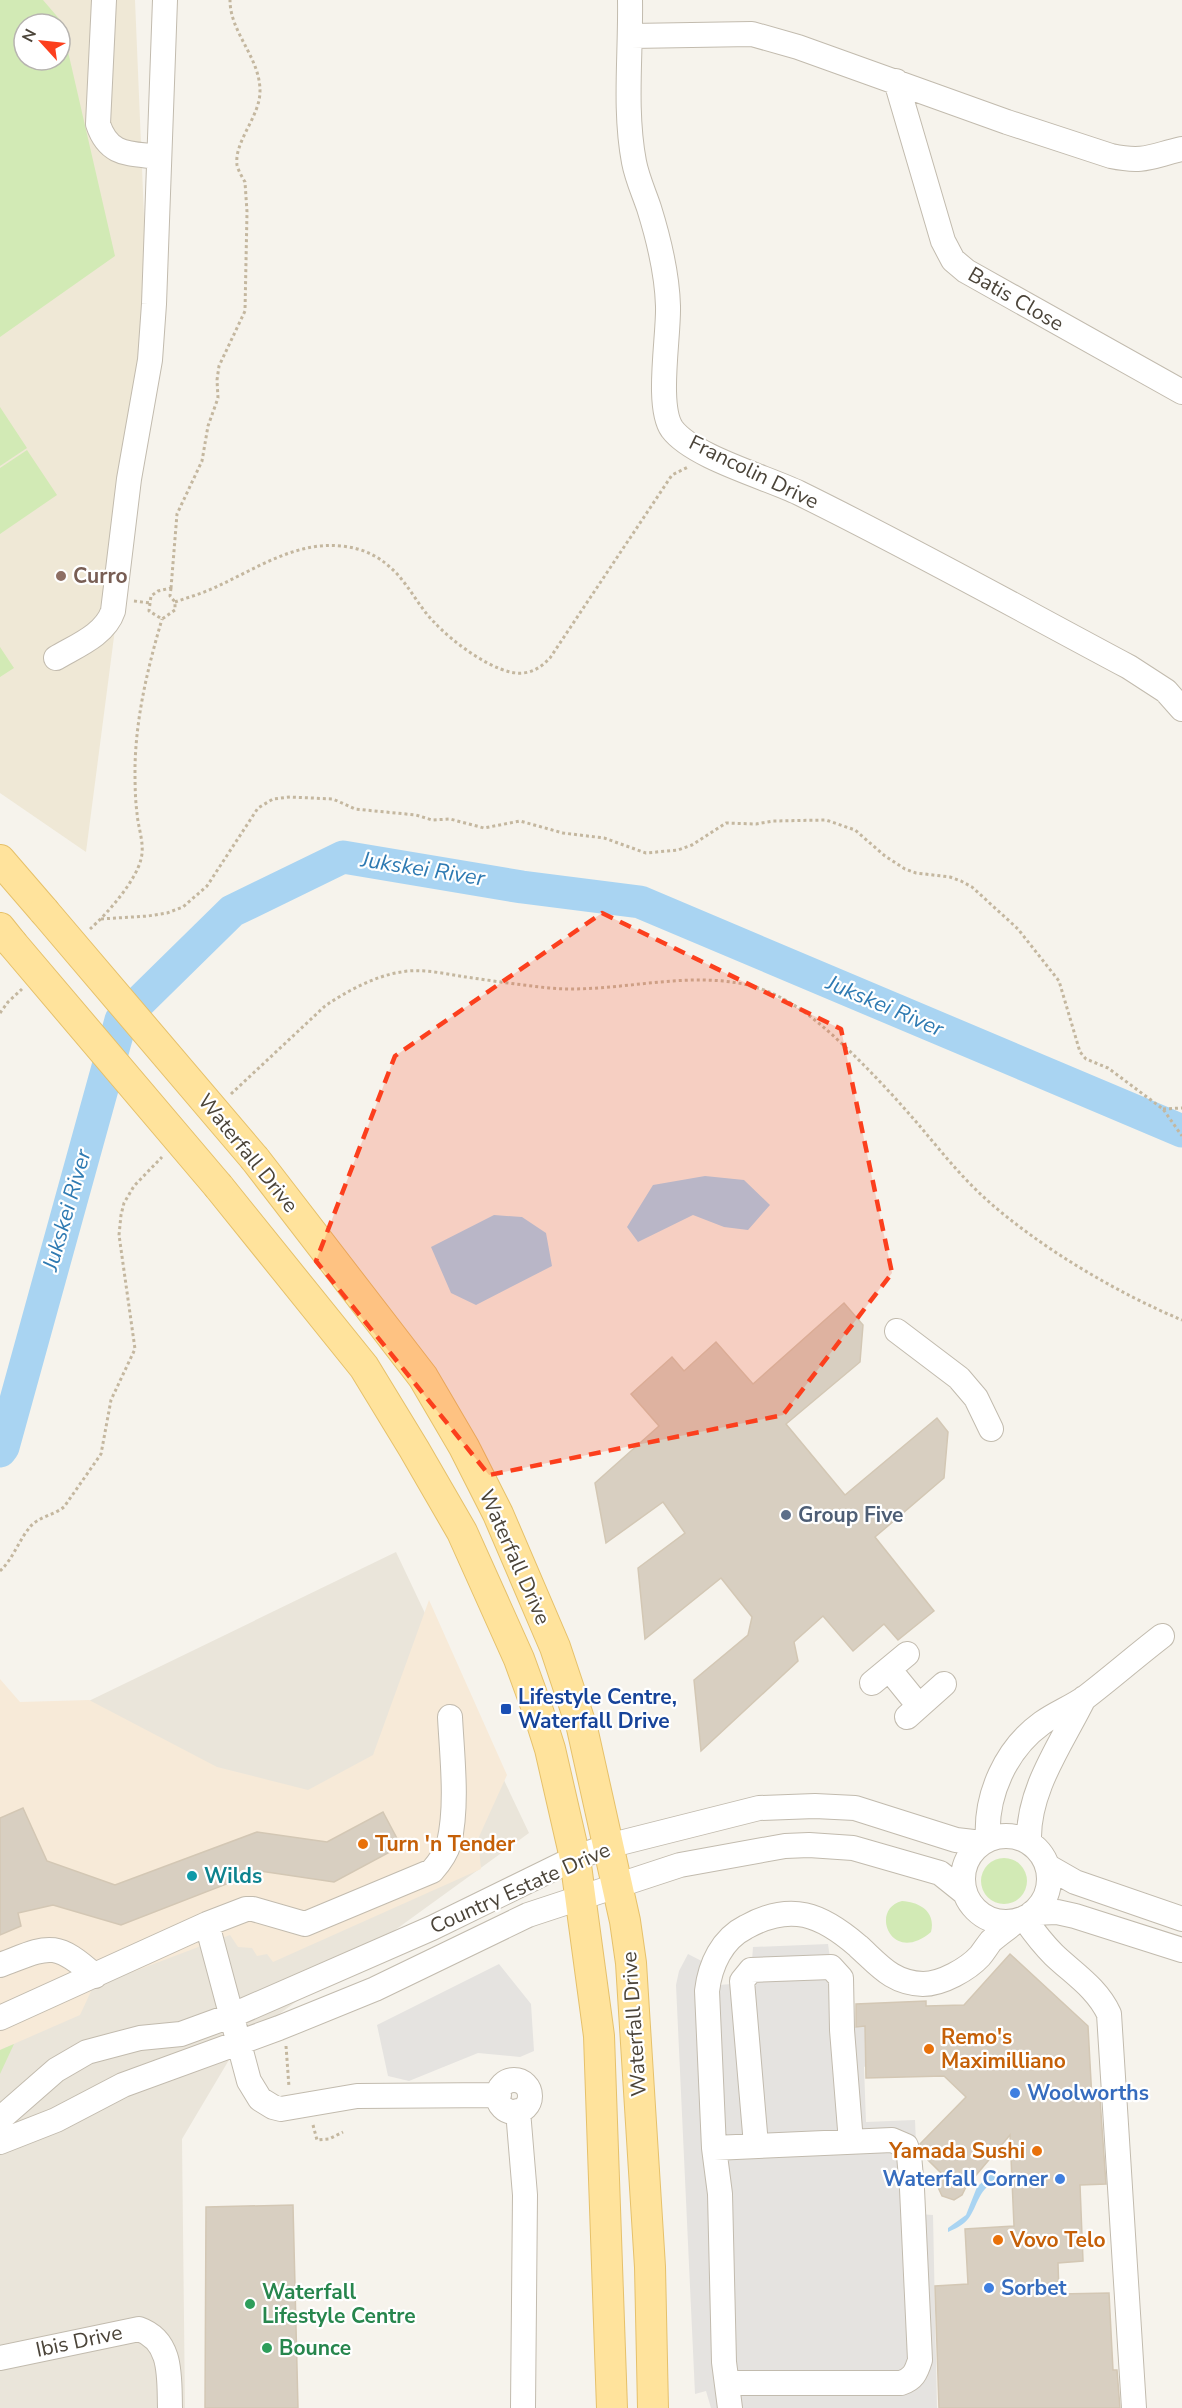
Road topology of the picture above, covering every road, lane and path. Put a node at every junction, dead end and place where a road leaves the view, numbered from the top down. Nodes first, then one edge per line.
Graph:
1 (104, 0) edge
2 (165, 0) edge
3 (230, 0) edge
4 (630, 0) edge
5 (631, 36) junction
6 (896, 81) junction
7 (1182, 149) edge
8 (159, 157) junction
9 (1182, 392) edge
10 (710, 455) junction
11 (171, 588) junction
12 (175, 602) junction
13 (162, 619) junction
14 (56, 658) dead end
15 (1182, 710) edge
16 (0, 860) edge
17 (101, 919) junction
18 (85, 933) dead end
19 (6, 936) edge
20 (25, 987) dead end
21 (0, 1013) edge
22 (223, 1101) dead end
23 (1182, 1108) edge
24 (1163, 1109) junction
25 (1182, 1136) edge
26 (165, 1155) dead end
27 (1182, 1320) edge
28 (897, 1331) dead end
29 (991, 1429) dead end
30 (0, 1571) edge
31 (1162, 1636) dead end
32 (889, 1669) dead end
33 (944, 1684) dead end
34 (1074, 1709) junction
35 (450, 1717) dead end
36 (986, 1834) junction
37 (1024, 1840) junction
38 (608, 1846) junction
39 (575, 1858) junction
40 (1047, 1866) junction
41 (617, 1886) junction
42 (580, 1898) junction
43 (970, 1900) junction
44 (1024, 1917) junction
45 (1182, 1919) edge
46 (207, 1924) junction
47 (1182, 1950) edge
48 (0, 1965) edge
49 (970, 1966) junction
50 (94, 1976) junction
51 (233, 2015) junction
52 (0, 2018) edge
53 (279, 2028) junction
54 (239, 2043) junction
55 (307, 2103) junction
56 (0, 2119) edge
57 (343, 2132) dead end
58 (0, 2142) edge
59 (851, 2142) junction
60 (756, 2145) junction
61 (714, 2148) junction
62 (0, 2358) edge
63 (727, 2383) junction
64 (656, 2400) edge
65 (170, 2408) edge
66 (523, 2408) edge
67 (612, 2408) edge
68 (730, 2408) edge
69 (1134, 2408) edge

1 - 8 street
2 - 8 street
3 - 11 path
4 - 5 street, Francolin Drive
5 - 6 street
5 - 10 street, Francolin Drive
6 - 7 street
6 - 9 street, Batis Close
8 - 14 street
10 - 12 path
10 - 15 street, Francolin Drive
11 - 12 path
11 - 13 path
12 - 13 path
13 - 17 path
16 - 38 main road, Waterfall Drive, bridge
17 - 18 path
17 - 24 path
19 - 39 main road, Waterfall Drive, bridge
20 - 21 path
22 - 27 path
23 - 24 path
24 - 25 path
26 - 30 path
28 - 29 street
31 - 34 street
32 - 33 street
34 - 36 street
34 - 37 street
35 - 46 street
36 - 37 street
36 - 38 street, Country Estate Drive
36 - 43 street
37 - 40 street
38 - 39 street, Country Estate Drive
38 - 41 main road, Waterfall Drive
39 - 42 main road, Waterfall Drive
39 - 51 street, Country Estate Drive
40 - 44 street
40 - 45 street
41 - 42 street, Country Estate Drive
41 - 43 street, Country Estate Drive
41 - 64 main road, Waterfall Drive
42 - 53 street, Country Estate Drive
42 - 67 main road, Waterfall Drive
43 - 44 street
43 - 49 street
44 - 47 street
44 - 49 street
44 - 69 street
46 - 50 street
46 - 51 street
48 - 50 street
49 - 61 street
50 - 52 street
51 - 54 street
51 - 56 street, Country Estate Drive
53 - 54 street, Country Estate Drive
53 - 55 path
54 - 55 street
54 - 58 street, Country Estate Drive
55 - 57 path
55 - 66 street
59 - 60 street
59 - 60 street
59 - 63 street
60 - 61 street
61 - 63 street
62 - 65 street, Ibis Drive
63 - 68 street

